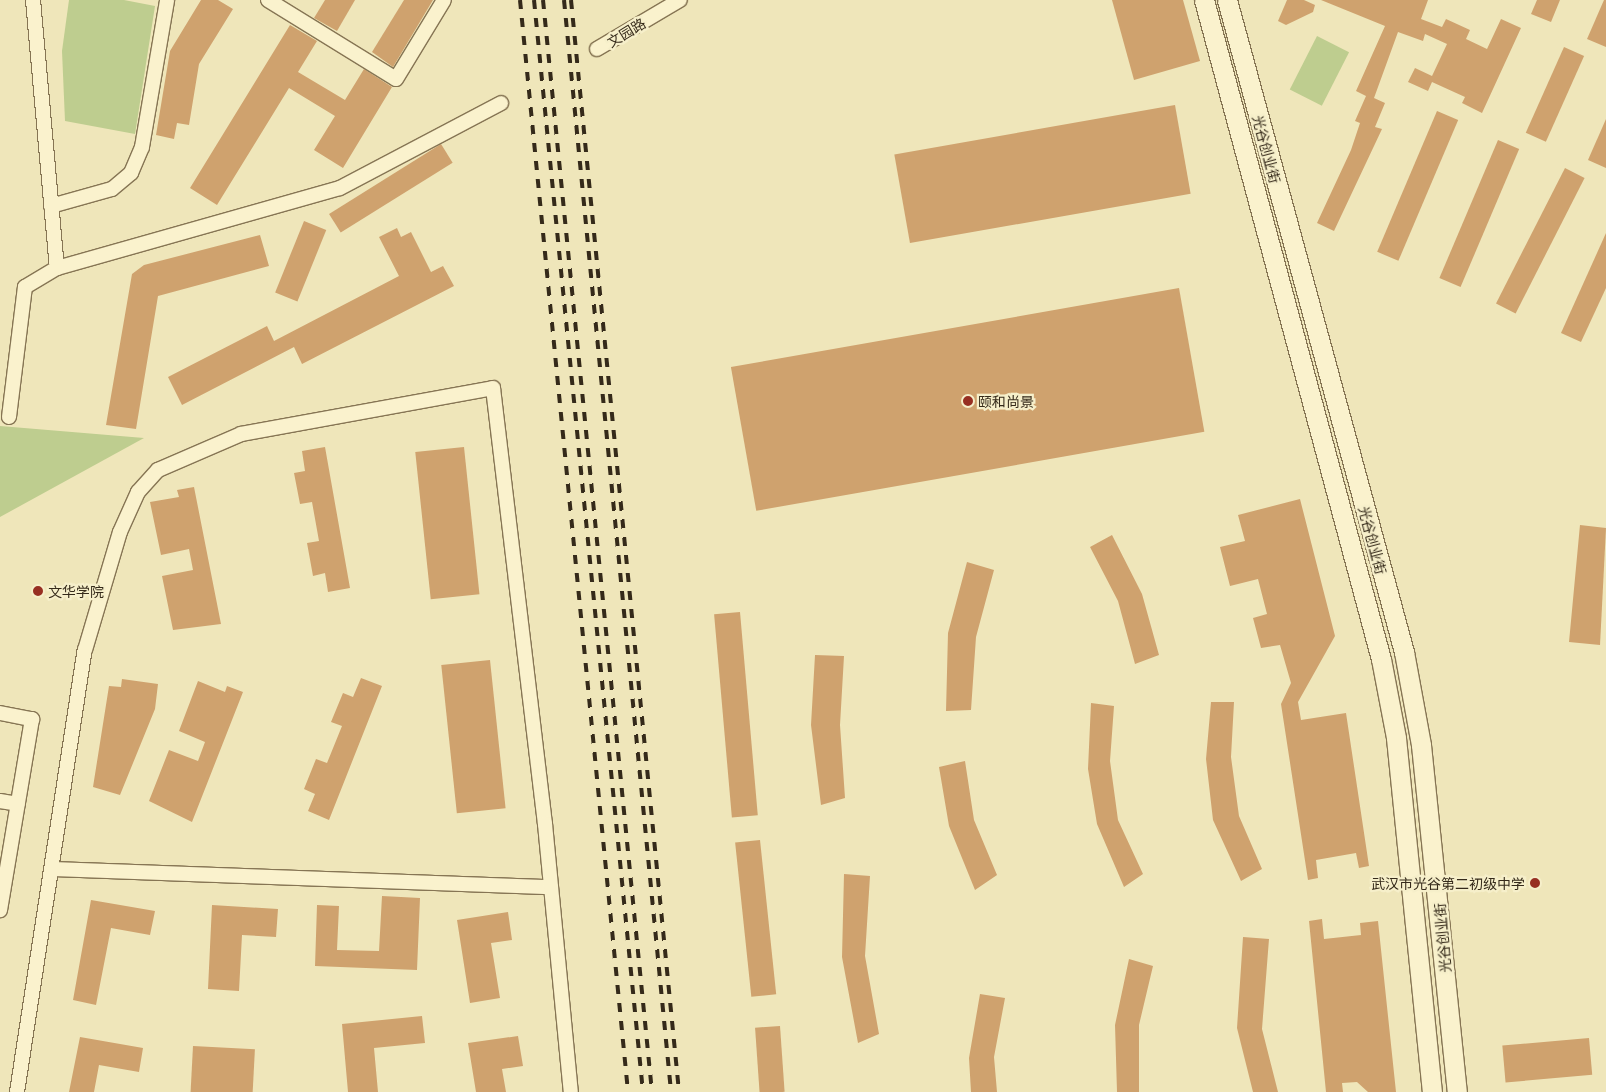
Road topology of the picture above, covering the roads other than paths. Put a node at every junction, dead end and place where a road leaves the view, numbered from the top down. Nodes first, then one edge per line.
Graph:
1 (33, 0) edge
2 (167, 0) edge
3 (268, 0) edge
4 (444, 0) edge
5 (680, 0) edge
6 (1204, 0) edge
7 (1226, 0) edge
8 (597, 50) dead end
9 (500, 103) dead end
10 (51, 206) junction
11 (57, 268) junction
12 (9, 417) dead end
13 (0, 713) edge
14 (0, 801) edge
15 (18, 804) junction
16 (53, 869) junction
17 (551, 887) junction
18 (0, 910) edge
19 (17, 1092) edge
20 (571, 1092) edge
21 (1432, 1092) edge
22 (1457, 1092) edge

1 - 10 street
2 - 10 street
3 - 4 street
5 - 8 street, 文园路
6 - 21 main road, 光谷创业街
7 - 22 main road, 光谷创业街
9 - 11 street
10 - 11 street
11 - 12 street
13 - 15 street
14 - 15 street
15 - 18 street
16 - 17 street
16 - 17 street
16 - 19 street
17 - 20 street

